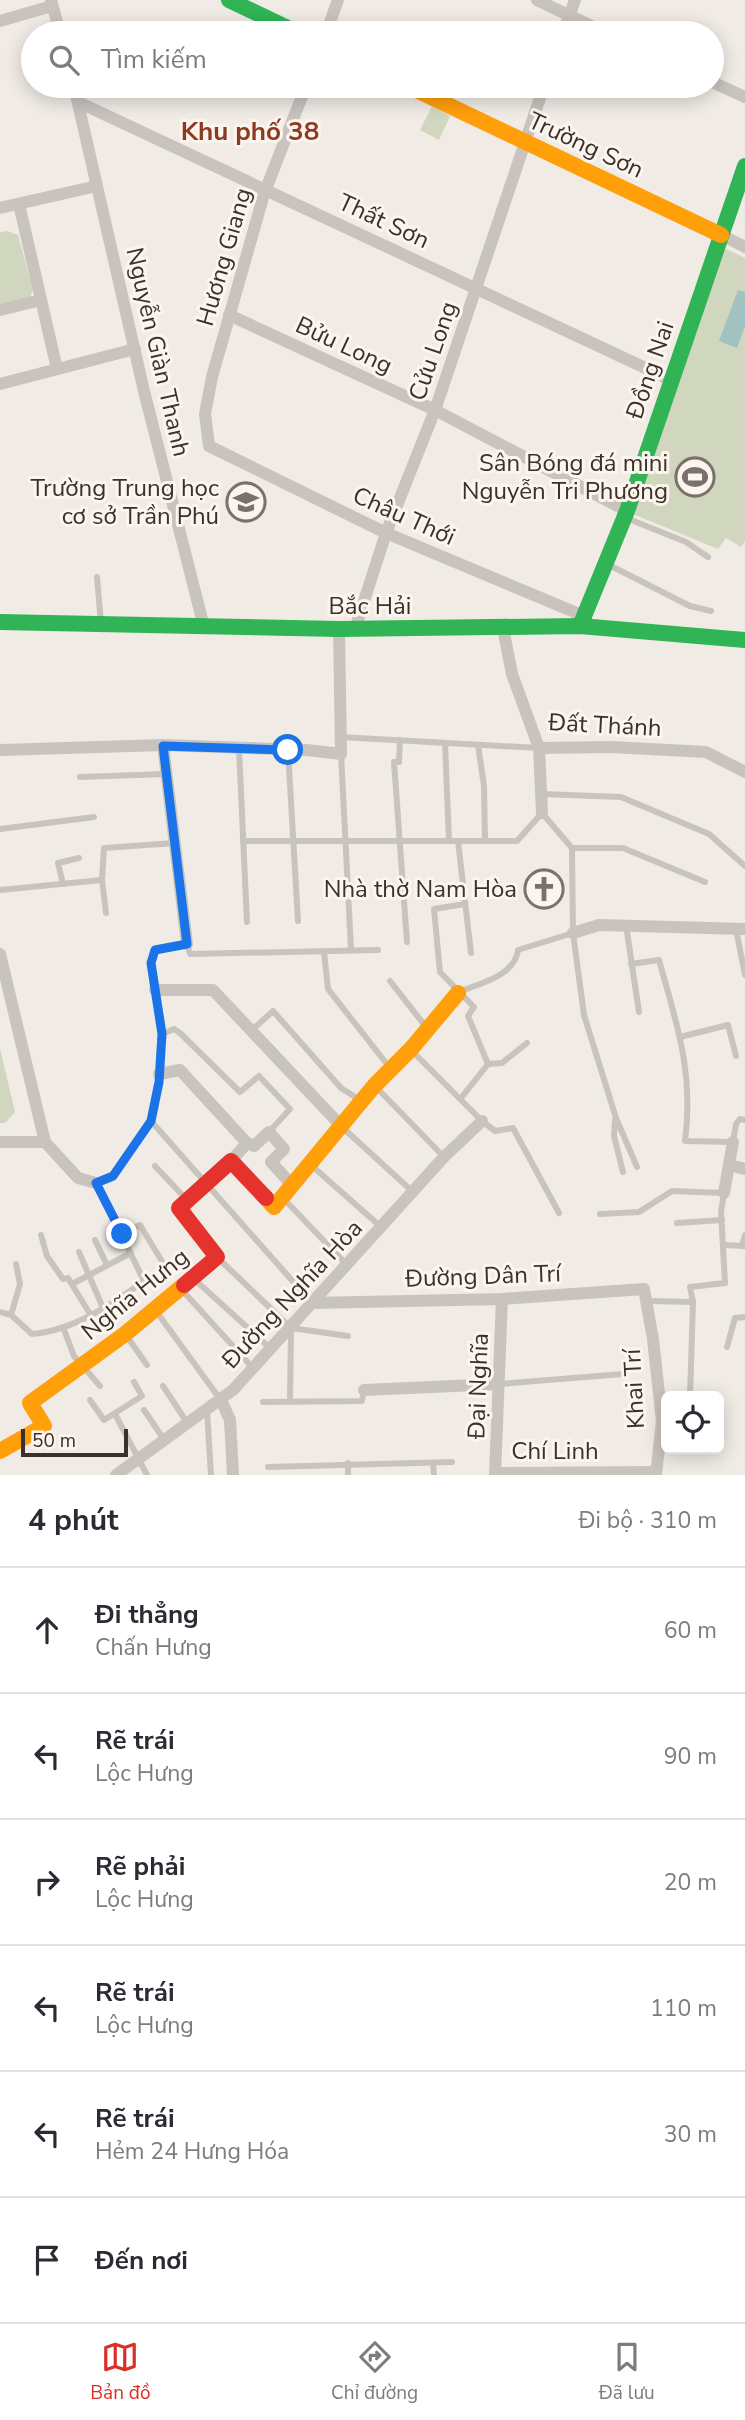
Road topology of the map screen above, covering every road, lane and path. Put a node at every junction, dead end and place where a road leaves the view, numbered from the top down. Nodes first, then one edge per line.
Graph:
1 (229, 0) edge
2 (338, 0) edge
3 (537, 0) edge
4 (575, 0) edge
5 (52, 3) edge
6 (569, 16) junction
7 (0, 21) edge
8 (57, 21) edge
9 (273, 21) edge
10 (330, 21) edge
11 (567, 21) edge
12 (580, 21) edge
13 (724, 87) edge
14 (745, 97) edge
15 (77, 98) edge
16 (301, 98) edge
17 (433, 98) edge
18 (540, 98) edge
19 (78, 102) junction
20 (524, 141) junction
21 (745, 166) edge
22 (97, 186) junction
23 (265, 189) junction
24 (19, 204) junction
25 (0, 208) edge
26 (721, 235) junction
27 (745, 247) edge
28 (477, 288) junction
29 (41, 300) junction
30 (0, 310) edge
31 (229, 315) junction
32 (135, 349) junction
33 (57, 369) junction
34 (671, 380) junction
35 (0, 384) edge
36 (435, 410) junction
37 (209, 446) joint
38 (625, 514) junction
39 (386, 533) junction
40 (708, 557) dead end
41 (606, 563) junction
42 (97, 577) dead end
43 (711, 611) dead end
44 (582, 621) junction
45 (0, 622) edge
46 (101, 625) junction
47 (204, 627) junction
48 (503, 628) junction
49 (347, 629) junction
50 (743, 639) edge
51 (340, 737) junction
52 (400, 740) junction
53 (444, 743) junction
54 (478, 745) junction
55 (163, 746) junction
56 (539, 748) junction
57 (239, 749) junction
58 (0, 750) edge
59 (288, 750) junction
60 (341, 754) junction
61 (745, 772) edge
62 (166, 774) junction
63 (79, 777) dead end
64 (541, 794) junction
65 (542, 813) junction
66 (94, 817) dead end
67 (0, 828) edge
68 (243, 841) junction
69 (449, 841) junction
70 (458, 841) junction
71 (485, 841) junction
72 (295, 842) junction
73 (345, 842) junction
74 (399, 842) junction
75 (175, 844) junction
76 (572, 848) junction
77 (79, 858) dead end
78 (745, 866) edge
79 (102, 880) junction
80 (705, 881) dead end
81 (63, 884) junction
82 (0, 890) edge
83 (465, 904) junction
84 (106, 913) dead end
85 (299, 921) dead end
86 (247, 922) dead end
87 (626, 925) junction
88 (740, 929) edge
89 (573, 933) junction
90 (407, 942) dead end
91 (187, 944) junction
92 (351, 949) junction
93 (378, 950) dead end
94 (324, 952) junction
95 (471, 953) dead end
96 (0, 954) edge
97 (631, 964) junction
98 (745, 975) edge
99 (390, 981) dead end
100 (155, 990) junction
101 (458, 993) junction
102 (639, 1012) dead end
103 (428, 1029) junction
104 (251, 1031) junction
105 (162, 1034) junction
106 (680, 1037) junction
107 (527, 1043) dead end
108 (411, 1049) junction
109 (736, 1056) dead end
110 (488, 1064) junction
111 (391, 1069) junction
112 (159, 1074) junction
113 (374, 1086) junction
114 (461, 1098) junction
115 (362, 1101) junction
116 (616, 1118) junction
117 (745, 1120) edge
118 (151, 1121) junction
119 (482, 1121) junction
120 (342, 1127) junction
121 (269, 1132) junction
122 (0, 1142) edge
123 (45, 1142) junction
124 (733, 1142) junction
125 (247, 1143) junction
126 (444, 1157) junction
127 (231, 1161) junction
128 (310, 1164) junction
129 (729, 1165) junction
130 (155, 1166) dead end
131 (637, 1167) dead end
132 (745, 1170) edge
133 (623, 1172) dead end
134 (96, 1183) junction
135 (207, 1183) junction
136 (287, 1191) junction
137 (413, 1192) junction
138 (724, 1193) junction
139 (188, 1200) junction
140 (559, 1213) dead end
141 (600, 1214) dead end
142 (722, 1220) junction
143 (677, 1223) dead end
144 (381, 1228) junction
145 (122, 1234) junction
146 (41, 1235) dead end
147 (745, 1235) edge
148 (94, 1240) dead end
149 (724, 1245) junction
150 (744, 1246) edge
151 (79, 1252) dead end
152 (131, 1253) junction
153 (217, 1257) junction
154 (16, 1264) dead end
155 (107, 1265) junction
156 (346, 1265) junction
157 (88, 1276) junction
158 (144, 1280) junction
159 (186, 1283) junction
160 (72, 1284) junction
161 (502, 1299) junction
162 (648, 1301) junction
163 (693, 1302) junction
164 (312, 1303) junction
165 (103, 1308) junction
166 (154, 1308) junction
167 (0, 1312) edge
168 (90, 1314) junction
169 (11, 1315) junction
170 (745, 1317) edge
171 (63, 1327) junction
172 (291, 1328) junction
173 (125, 1334) junction
174 (348, 1336) dead end
175 (727, 1347) dead end
176 (270, 1348) junction
177 (147, 1364) dead end
178 (81, 1365) junction
179 (251, 1367) junction
180 (623, 1374) dead end
181 (134, 1382) dead end
182 (499, 1384) junction
183 (100, 1386) dead end
184 (163, 1386) dead end
185 (364, 1390) joint
186 (691, 1391) edge
187 (661, 1398) edge
188 (90, 1400) dead end
189 (221, 1400) junction
190 (290, 1400) junction
191 (262, 1402) dead end
192 (144, 1410) dead end
193 (207, 1410) junction
194 (115, 1414) junction
195 (188, 1424) junction
196 (163, 1438) junction
197 (661, 1440) edge
198 (0, 1451) edge
199 (139, 1456) junction
200 (452, 1462) dead end
201 (348, 1463) junction
202 (433, 1463) junction
203 (268, 1466) dead end
204 (656, 1473) edge
205 (495, 1474) edge
206 (116, 1475) edge
207 (147, 1475) edge
208 (211, 1475) edge
209 (233, 1475) edge
210 (348, 1475) edge
211 (434, 1475) edge

1 - 9 street
2 - 10 street
3 - 6 street
4 - 6 street
5 - 7 street
5 - 8 street
6 - 11 street
6 - 12 street
13 - 14 street
15 - 19 street, Nguyễn Giàn Thanh
16 - 23 street, Hương Giang
17 - 20 street, Trường Sơn
18 - 20 street, Cửu Long
19 - 22 street, Nguyễn Giàn Thanh
19 - 23 street, Thất Sơn
20 - 26 street, Trường Sơn
20 - 28 street, Cửu Long
21 - 26 street, Đồng Nai
22 - 24 street
22 - 32 street, Nguyễn Giàn Thanh
23 - 28 street, Thất Sơn
23 - 31 street, Hương Giang
24 - 25 street
24 - 29 street
26 - 27 street, Trường Sơn
26 - 34 street, Đồng Nai
28 - 34 street, Thất Sơn
28 - 36 street, Cửu Long
29 - 30 street
29 - 33 street
31 - 36 street, Bửu Long
31 - 37 street, Hương Giang
32 - 33 street
32 - 47 street, Nguyễn Giàn Thanh
33 - 35 street
34 - 38 street, Đồng Nai
36 - 38 street, Bửu Long
36 - 39 street, Cửu Long
37 - 39 street, Châu Thới
38 - 40 lane
38 - 41 street, Đồng Nai
39 - 44 street, Châu Thới
39 - 49 street, Cửu Long
41 - 43 lane
41 - 44 street, Đồng Nai
42 - 46 lane
44 - 48 street, Bắc Hải
44 - 50 street, Bắc Hải
45 - 46 street, Bắc Hải
46 - 47 street, Bắc Hải
47 - 49 street, Bắc Hải
48 - 49 street, Bắc Hải
48 - 56 street, Đất Thánh
49 - 51 street, Cửu Long
51 - 52 lane
51 - 60 street, Cửu Long
52 - 53 lane
52 - 74 lane
53 - 54 lane
53 - 69 lane
54 - 56 lane
54 - 71 lane
55 - 57 street
55 - 58 street
55 - 62 street
56 - 61 street, Đất Thánh
56 - 64 street
57 - 59 street
57 - 68 lane
59 - 60 street
59 - 72 lane
60 - 73 lane
62 - 63 lane
62 - 75 street
64 - 65 street
64 - 78 lane
65 - 71 lane
65 - 76 lane
66 - 67 lane
68 - 72 lane
68 - 86 lane
69 - 70 lane
69 - 74 lane
70 - 71 lane
70 - 83 lane
72 - 73 lane
72 - 85 lane
73 - 74 lane
73 - 92 lane
74 - 90 lane
75 - 79 lane
75 - 91 street
76 - 80 lane
76 - 89 lane
77 - 81 lane
79 - 81 lane
79 - 84 lane
81 - 82 lane
83 - 95 lane
83 - 101 lane
87 - 88 street
87 - 89 street
87 - 97 lane
88 - 98 lane
89 - 101 lane
89 - 116 lane
91 - 94 lane
91 - 100 lane
92 - 93 lane
92 - 94 lane
94 - 111 lane
96 - 123 street
97 - 102 lane
97 - 106 lane
99 - 103 lane
100 - 104 street
100 - 105 lane
101 - 103 street
101 - 110 lane
103 - 108 street
104 - 115 lane
104 - 120 street
105 - 112 lane
105 - 121 lane
106 - 109 lane
106 - 124 lane
107 - 110 lane
108 - 111 street
108 - 114 lane
110 - 114 lane
111 - 113 street
112 - 118 lane
112 - 125 street
113 - 115 street
113 - 126 lane
114 - 119 lane
115 - 120 street
116 - 131 lane
116 - 133 lane
117 - 124 lane
118 - 134 lane
118 - 135 lane
119 - 126 street, Đường Nghĩa Hòa
119 - 140 lane
120 - 128 street
120 - 137 lane
121 - 125 street
121 - 136 street
122 - 123 street
123 - 134 street
124 - 129 street
125 - 127 street
126 - 137 street, Đường Nghĩa Hòa
127 - 135 street
127 - 136 street
128 - 136 street
128 - 144 lane
129 - 132 street
129 - 138 street
130 - 139 lane
134 - 145 lane
135 - 139 street
135 - 164 lane
136 - 156 lane
137 - 144 street, Đường Nghĩa Hòa
138 - 141 lane
138 - 142 lane
139 - 153 street, Nghĩa Hưng
142 - 143 lane
142 - 149 lane
144 - 156 street, Đường Nghĩa Hòa
145 - 152 lane
145 - 158 lane
146 - 160 lane
147 - 150 lane
148 - 155 lane
149 - 150 lane
149 - 163 lane
151 - 157 lane
152 - 155 lane
152 - 158 lane
153 - 159 street, Nghĩa Hưng
153 - 172 lane
154 - 169 lane
155 - 157 lane
156 - 164 street, Đường Nghĩa Hòa
157 - 160 lane
157 - 165 lane
158 - 165 lane
159 - 166 street, Nghĩa Hưng
159 - 176 lane
159 - 179 lane
160 - 168 lane
161 - 162 street, Đường Dân Trí
161 - 164 street, Đường Dân Trí
161 - 182 street, Đại Nghĩa
162 - 163 lane
162 - 187 street, Khai Trí
163 - 186 lane
164 - 172 street, Đường Nghĩa Hòa
165 - 168 lane
166 - 173 street, Nghĩa Hưng
166 - 189 lane
167 - 169 lane
168 - 171 lane
169 - 171 lane
170 - 175 lane
171 - 178 lane
172 - 174 lane
172 - 176 street, Đường Nghĩa Hòa
172 - 190 lane
173 - 177 lane
173 - 178 street, Nghĩa Hưng
176 - 179 street, Đường Nghĩa Hòa
178 - 183 lane
178 - 198 street, Nghĩa Hưng
179 - 189 street, Đường Nghĩa Hòa
180 - 182 lane
181 - 194 lane
182 - 185 street
182 - 205 street, Đại Nghĩa
184 - 195 lane
185 - 190 lane
188 - 194 lane
189 - 193 street, Đường Nghĩa Hòa
189 - 209 street
190 - 191 lane
192 - 196 lane
193 - 195 street, Đường Nghĩa Hòa
193 - 208 lane
194 - 199 lane
195 - 196 street, Đường Nghĩa Hòa
196 - 199 street, Đường Nghĩa Hòa
197 - 204 street, Khai Trí
199 - 206 street, Đường Nghĩa Hòa
199 - 207 lane
200 - 202 lane
201 - 202 lane
201 - 203 lane
201 - 210 lane
202 - 211 lane
204 - 205 street, Chí Linh

